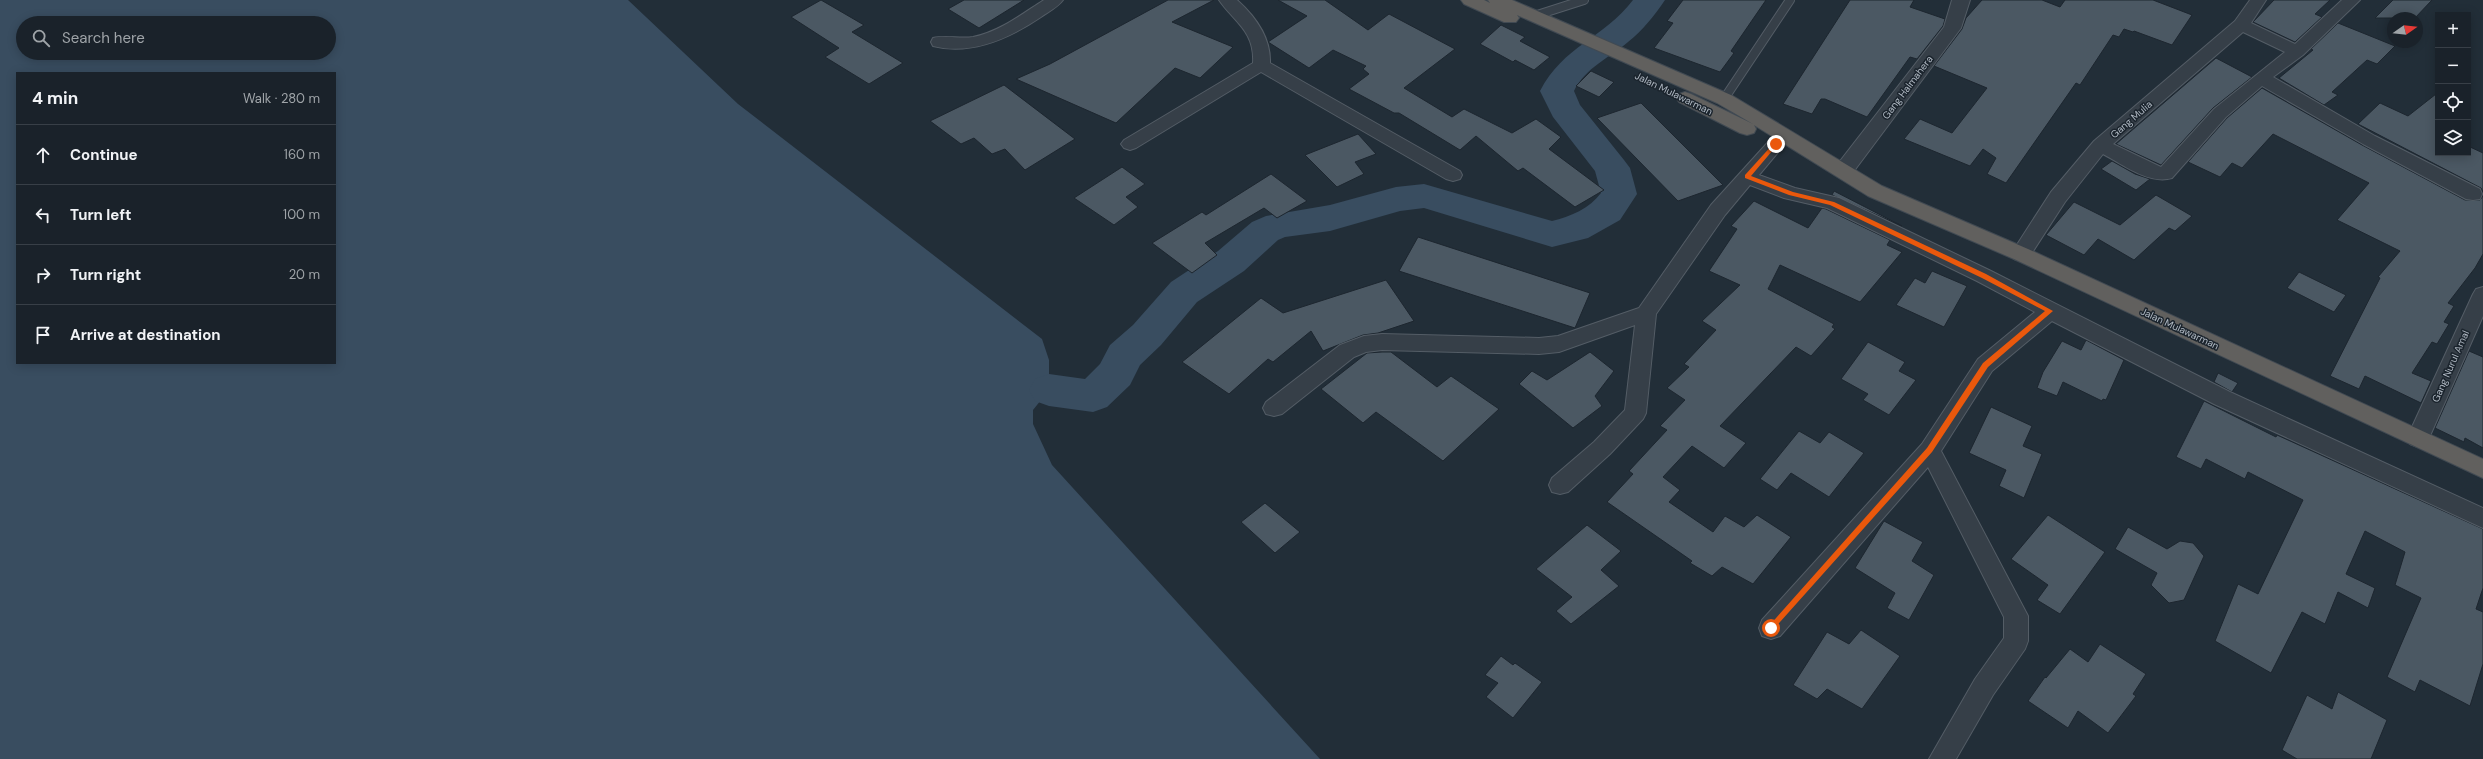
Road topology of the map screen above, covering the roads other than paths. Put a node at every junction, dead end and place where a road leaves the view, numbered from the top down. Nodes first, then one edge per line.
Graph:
1 (1055, 0) edge
2 (1227, 0) edge
3 (1470, 0) edge
4 (1584, 0) edge
5 (1790, 0) edge
6 (1961, 0) edge
7 (2258, 0) edge
8 (2352, 0) edge
9 (1501, 1) edge
10 (1534, 16) junction
11 (2241, 24) junction
12 (1570, 38) junction
13 (939, 42) dead end
14 (2297, 51) junction
15 (1626, 63) junction
16 (1261, 65) junction
17 (2261, 78) junction
18 (1724, 99) junction
19 (1130, 144) dead end
20 (1776, 144) junction
21 (2100, 145) junction
22 (1844, 170) junction
23 (1453, 175) dead end
24 (1747, 177) junction
25 (1876, 191) junction
26 (2473, 194) dead end
27 (2021, 254) junction
28 (2483, 294) edge
29 (2050, 311) junction
30 (1646, 313) junction
31 (1274, 408) dead end
32 (2418, 438) junction
33 (1930, 450) junction
34 (2483, 469) edge
35 (1560, 485) dead end
36 (2483, 518) edge
37 (1771, 628) dead end
38 (1942, 759) edge

1 - 13 street
2 - 16 street
3 - 12 highway, Jalan Mulawarman
4 - 10 lane
5 - 18 lane
6 - 22 street, Gang Halmahera
7 - 11 street, Gang Mulia
8 - 14 street
9 - 10 highway, Jalan Mulawarman
10 - 12 highway, Jalan Mulawarman
11 - 14 street
11 - 21 street, Gang Mulia
12 - 15 highway, Jalan Mulawarman
14 - 17 street
15 - 18 highway, Jalan Mulawarman
15 - 20 highway, Jalan Mulawarman
16 - 19 street
16 - 23 street
17 - 21 street
17 - 26 street
18 - 22 highway, Jalan Mulawarman
20 - 24 street
20 - 25 highway, Jalan Mulawarman
21 - 27 street, Gang Mulia
22 - 25 highway, Jalan Mulawarman
24 - 29 street
24 - 30 street
25 - 27 highway, Jalan Mulawarman
27 - 32 highway, Jalan Mulawarman
28 - 32 street, Gang Nurul Amal
29 - 33 street
29 - 36 street
30 - 31 street
30 - 35 street
32 - 34 highway, Jalan Mulawarman
33 - 37 street
33 - 38 street

